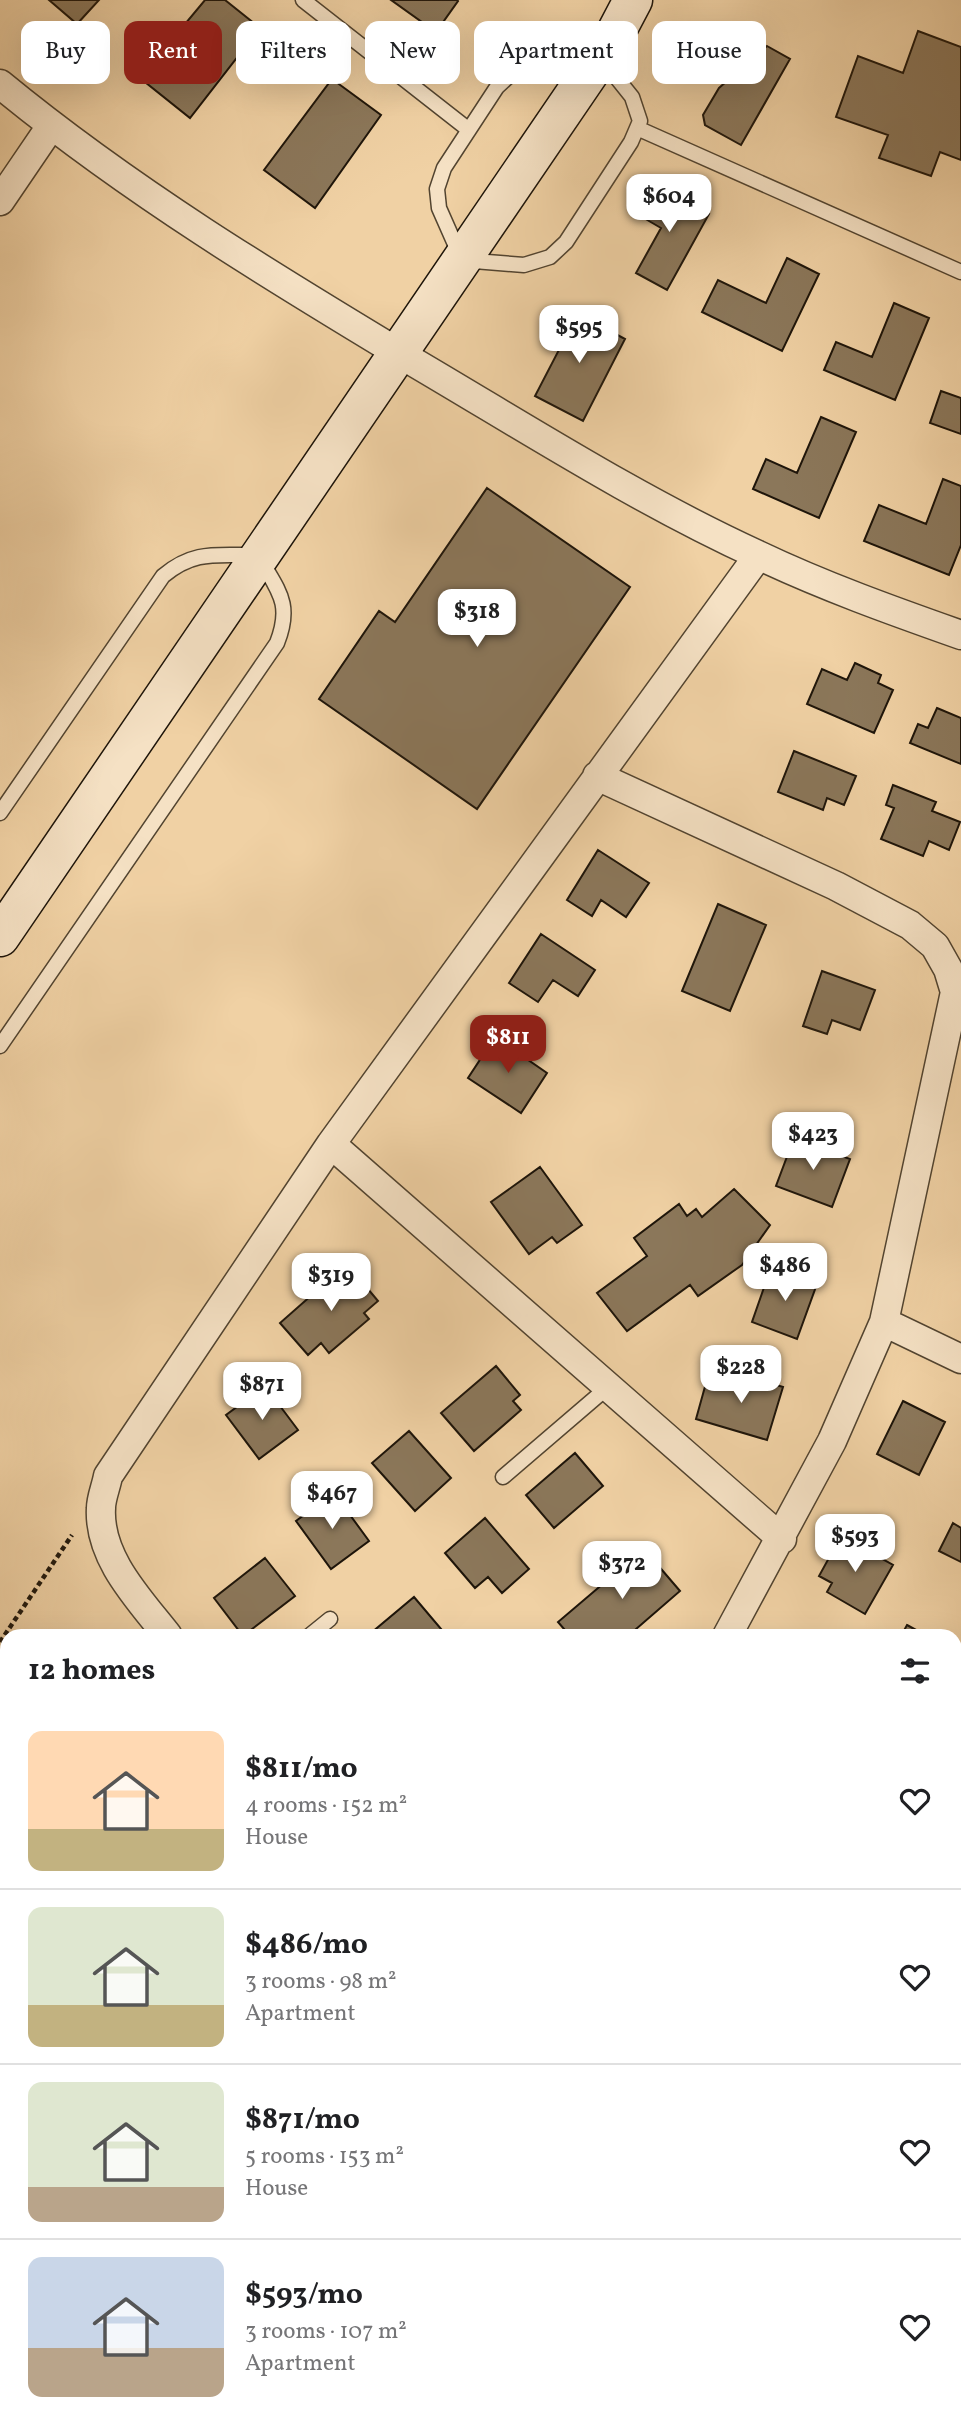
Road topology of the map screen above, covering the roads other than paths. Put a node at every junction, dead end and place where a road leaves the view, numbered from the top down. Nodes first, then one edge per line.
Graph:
1 (303, 0) edge
2 (633, 0) edge
3 (649, 0) edge
4 (621, 21) edge
5 (630, 21) edge
6 (0, 84) edge
7 (500, 84) edge
8 (582, 84) edge
9 (625, 84) edge
10 (51, 126) junction
11 (637, 128) junction
12 (469, 130) junction
13 (0, 201) edge
14 (462, 260) junction
15 (961, 272) edge
16 (399, 352) junction
17 (258, 555) junction
18 (758, 556) junction
19 (961, 635) edge
20 (597, 776) junction
21 (0, 813) edge
22 (0, 937) edge
23 (0, 1046) edge
24 (331, 1144) junction
25 (884, 1322) junction
26 (961, 1359) edge
27 (608, 1387) junction
28 (503, 1477) dead end
29 (782, 1539) junction
30 (330, 1619) dead end
31 (163, 1629) edge
32 (318, 1629) edge
33 (733, 1629) edge

1 - 12 lane
2 - 4 street
3 - 5 street
6 - 10 street
7 - 12 lane
8 - 14 street
9 - 11 lane
10 - 13 street
10 - 16 street
11 - 14 lane
11 - 15 lane
12 - 14 lane
14 - 16 street
16 - 17 street
16 - 18 street
17 - 21 lane
17 - 22 street
17 - 23 lane
18 - 19 street
18 - 20 street
20 - 24 street
20 - 25 street
24 - 27 street
24 - 31 street
25 - 26 street
25 - 29 street
27 - 28 lane
27 - 29 street
29 - 33 street
30 - 32 lane

